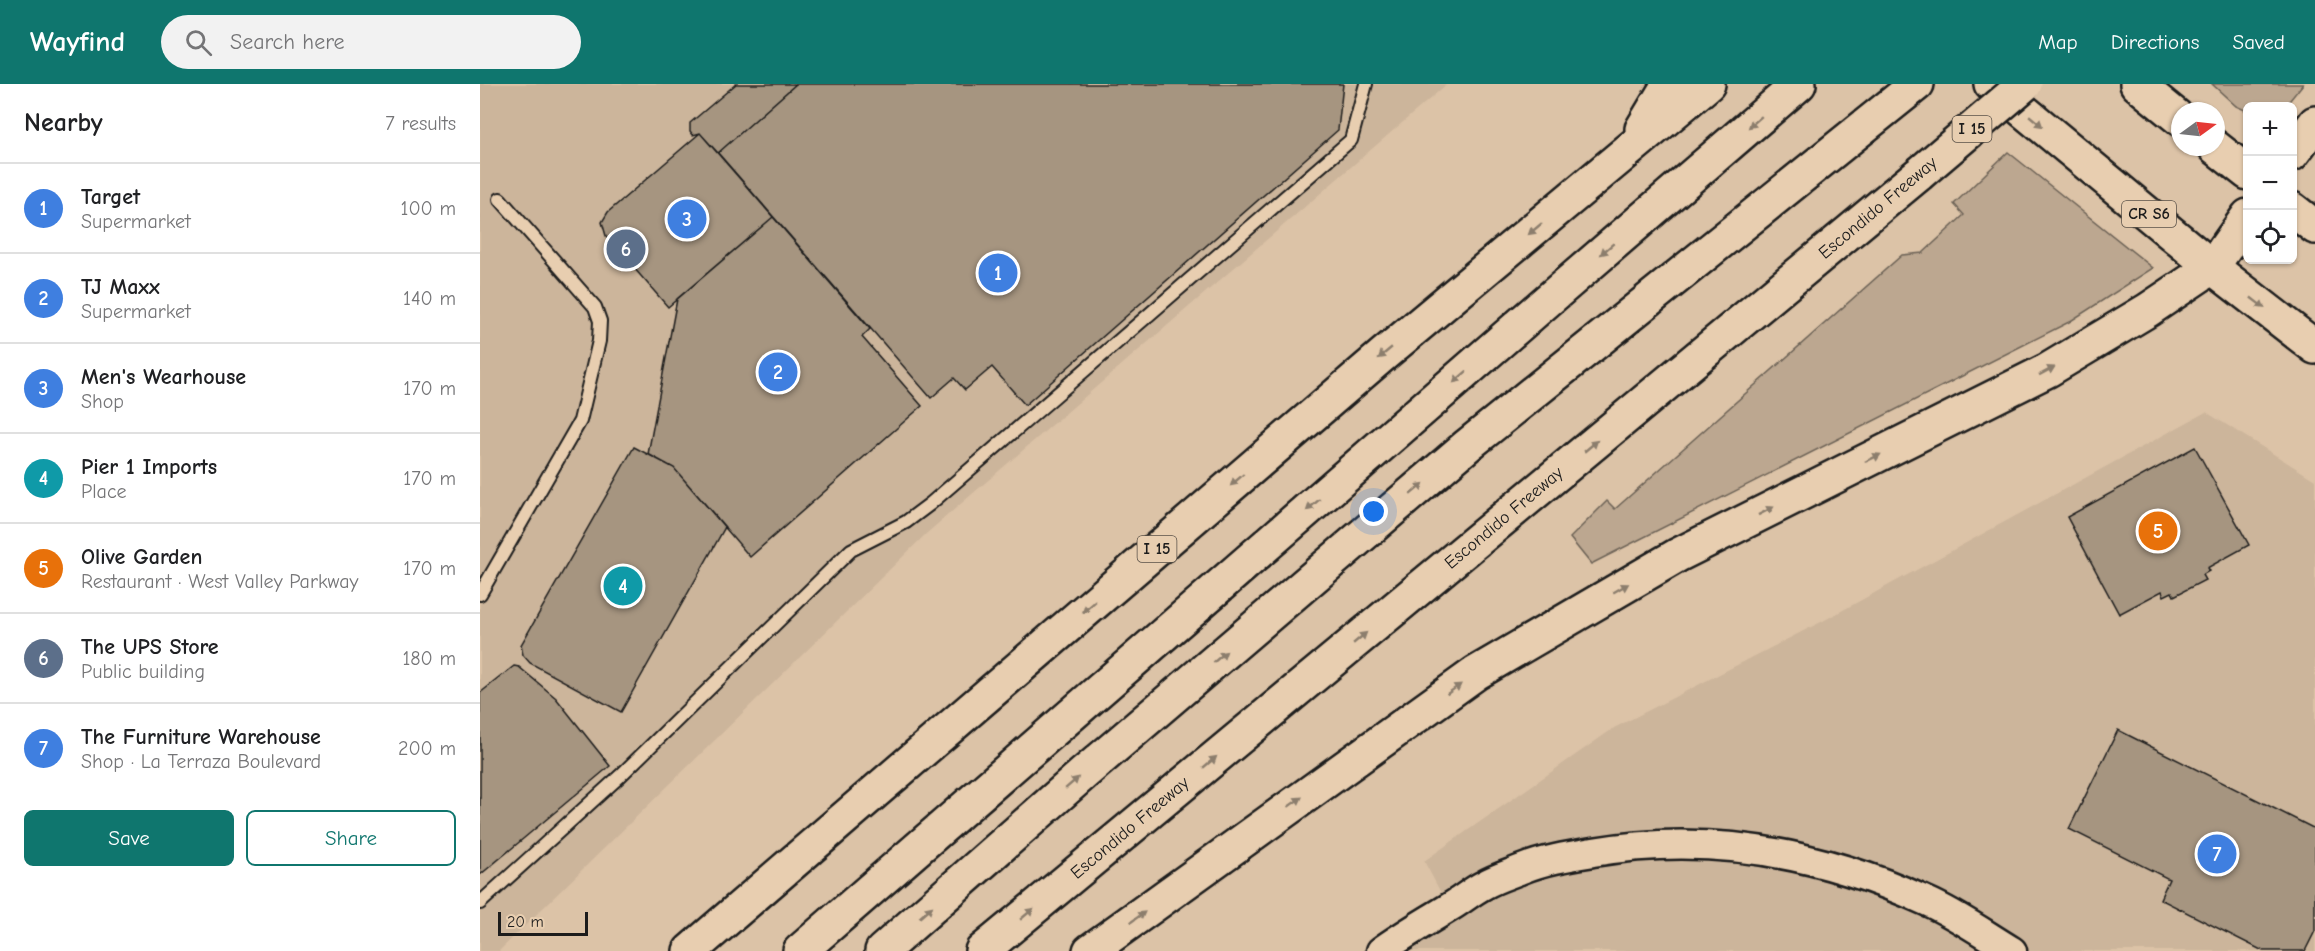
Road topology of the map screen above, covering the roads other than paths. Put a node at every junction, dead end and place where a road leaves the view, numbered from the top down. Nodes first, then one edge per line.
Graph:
1 (1366, 84) edge
2 (1669, 84) edge
3 (1708, 84) edge
4 (1799, 84) edge
5 (1917, 84) edge
6 (1991, 84) edge
7 (2025, 84) edge
8 (2137, 84) edge
9 (2171, 111) edge
10 (2315, 123) edge
11 (2297, 147) edge
12 (1628, 151) junction
13 (2225, 155) edge
14 (2243, 170) edge
15 (500, 199) dead end
16 (2293, 210) edge
17 (2243, 222) edge
18 (2315, 227) edge
19 (2212, 267) junction
20 (2315, 347) edge
21 (480, 594) edge
22 (480, 903) edge
23 (690, 951) edge
24 (800, 951) edge
25 (882, 951) edge
26 (982, 951) edge
27 (1090, 951) edge
28 (1381, 951) edge
29 (2012, 951) edge

1 - 22 lane
2 - 12 main road
3 - 12 main road, I 15
4 -> 24 main road
25 -> 5 main road
6 -> 19 main road, CR S6
26 -> 7 main road, Escondido Freeway / I 15, bridge
8 - 9 main road
10 - 11 main road
12 -> 23 main road, I 15
13 - 14 main road
15 - 21 lane
16 - 18 main road
17 - 19 main road
19 -> 20 main road, CR S6
27 -> 19 main road
28 - 29 street

